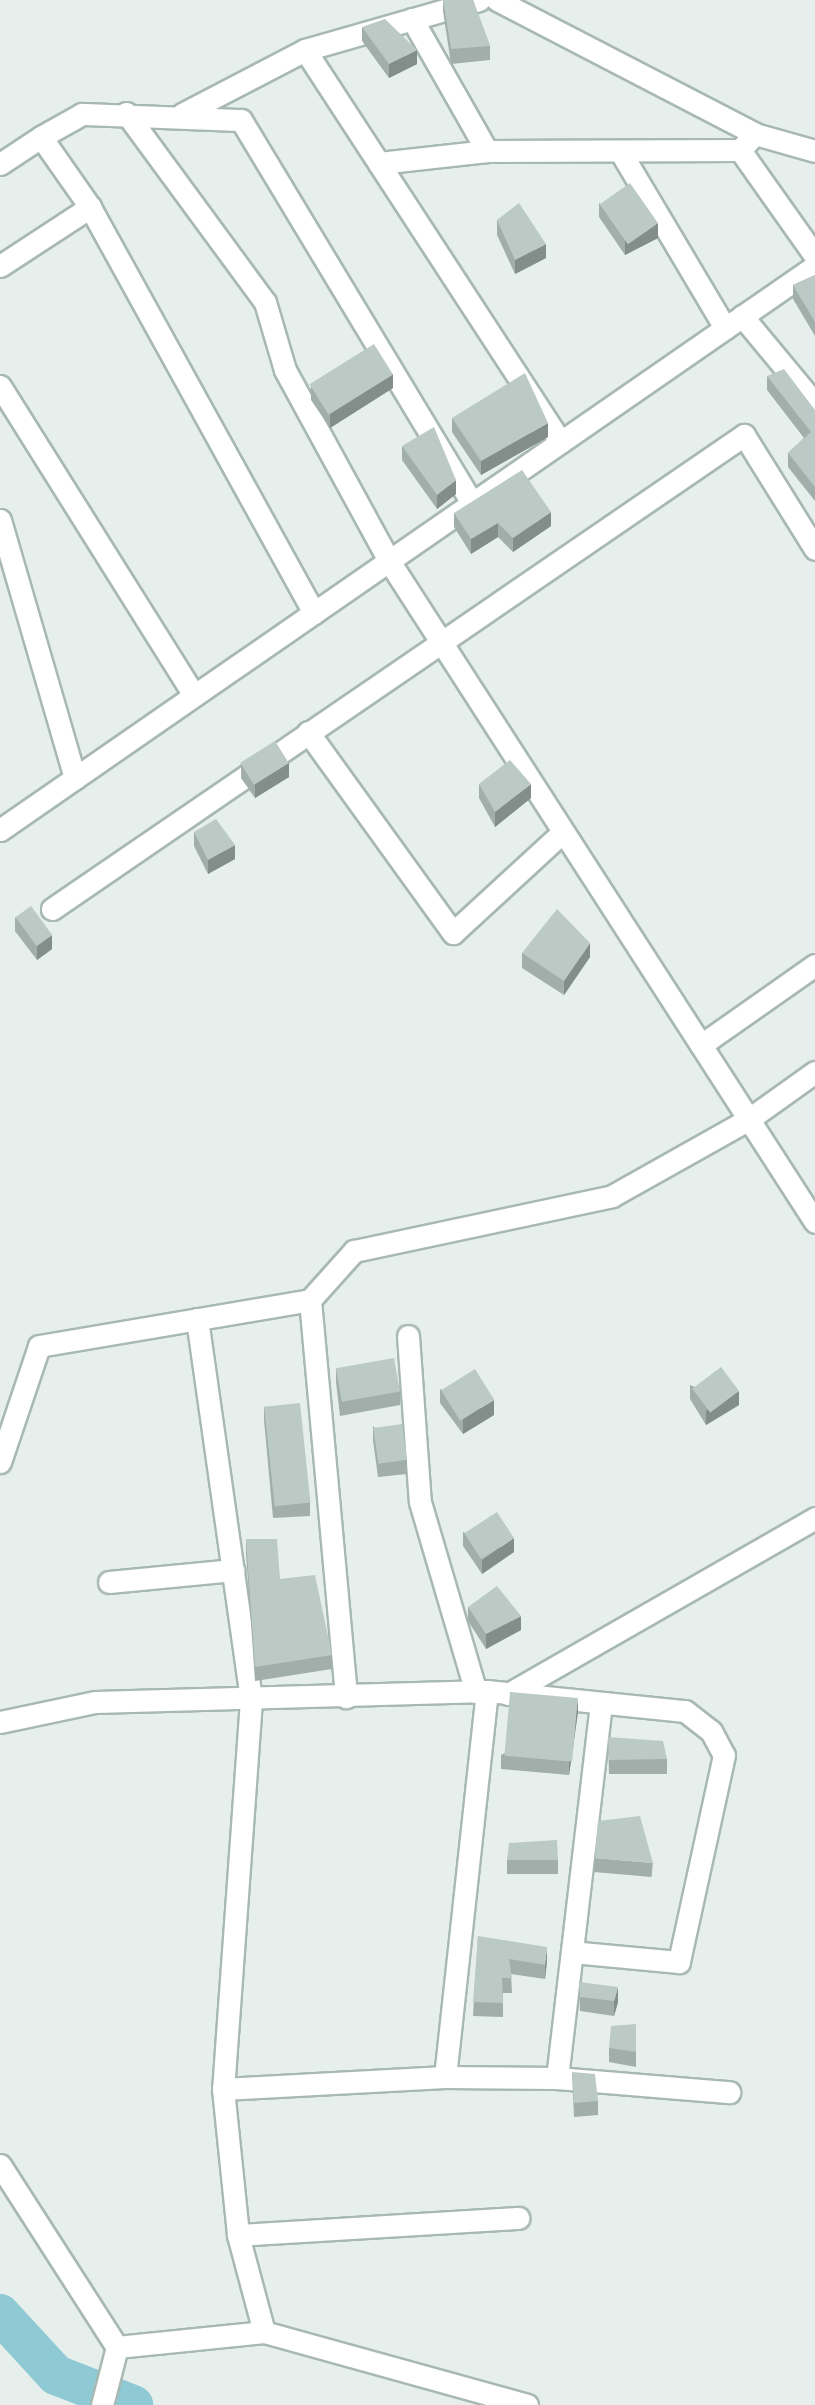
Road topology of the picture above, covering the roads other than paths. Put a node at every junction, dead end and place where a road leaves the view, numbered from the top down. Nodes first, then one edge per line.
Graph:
1 (479, 0) edge
2 (497, 0) edge
3 (412, 19) junction
4 (305, 50) junction
5 (126, 113) junction
6 (181, 114) junction
7 (755, 134) junction
8 (41, 137) junction
9 (740, 150) junction
10 (487, 151) junction
11 (620, 151) junction
12 (815, 151) edge
13 (379, 163) junction
14 (0, 164) edge
15 (90, 207) junction
16 (815, 256) edge
17 (0, 266) edge
18 (815, 266) edge
19 (734, 322) junction
20 (0, 386) edge
21 (815, 404) edge
22 (561, 442) junction
23 (472, 503) junction
24 (0, 520) edge
25 (815, 549) edge
26 (388, 561) junction
27 (314, 612) junction
28 (440, 641) junction
29 (194, 695) junction
30 (308, 732) junction
31 (75, 778) junction
32 (0, 830) edge
33 (563, 832) junction
34 (52, 909) dead end
35 (815, 965) edge
36 (701, 1045) junction
37 (815, 1072) edge
38 (749, 1119) junction
39 (808, 1194) edge
40 (815, 1222) edge
41 (310, 1300) junction
42 (197, 1319) junction
43 (408, 1336) dead end
44 (0, 1462) edge
45 (815, 1518) edge
46 (233, 1570) junction
47 (109, 1582) dead end
48 (481, 1691) junction
49 (508, 1694) junction
50 (346, 1697) junction
51 (251, 1700) junction
52 (601, 1705) junction
53 (0, 1722) edge
54 (572, 1952) junction
55 (445, 2077) junction
56 (557, 2078) junction
57 (223, 2089) junction
58 (729, 2092) dead end
59 (0, 2165) edge
60 (518, 2218) dead end
61 (237, 2235) junction
62 (264, 2332) junction
63 (117, 2347) junction
64 (102, 2405) edge
65 (527, 2405) edge

1 - 3 street
2 - 7 street
3 - 4 street
3 - 10 street
4 - 6 street
4 - 13 street
5 - 6 street
5 - 8 street
5 - 26 street
6 - 23 street
7 - 9 street
7 - 12 street
8 - 14 street
8 - 15 street
9 - 11 street
9 - 16 street
10 - 11 street
10 - 13 street
11 - 19 street
13 - 22 street
15 - 17 street
15 - 27 street
18 - 19 street
19 - 21 street
19 - 22 street
20 - 29 street
22 - 23 street
23 - 26 street
24 - 31 street
25 - 28 street
26 - 27 street
26 - 28 street
27 - 29 street
28 - 30 street
28 - 33 street
29 - 31 street
30 - 33 street
30 - 34 street
31 - 32 street
33 - 36 street
35 - 36 street
36 - 38 street
37 - 38 street
38 - 39 street
38 - 41 street
39 - 40 street
41 - 42 street
41 - 50 street
42 - 44 street
42 - 46 street
43 - 48 street
45 - 49 street
46 - 47 street
46 - 51 street
48 - 49 street
48 - 50 street
48 - 55 street
49 - 52 street
50 - 51 street
51 - 53 street
51 - 57 street
52 - 54 street
52 - 54 street
54 - 56 street
55 - 56 street
55 - 57 street
56 - 58 street
57 - 61 street
59 - 63 street
60 - 61 street
61 - 62 street
62 - 63 street
62 - 65 street
63 - 64 street

